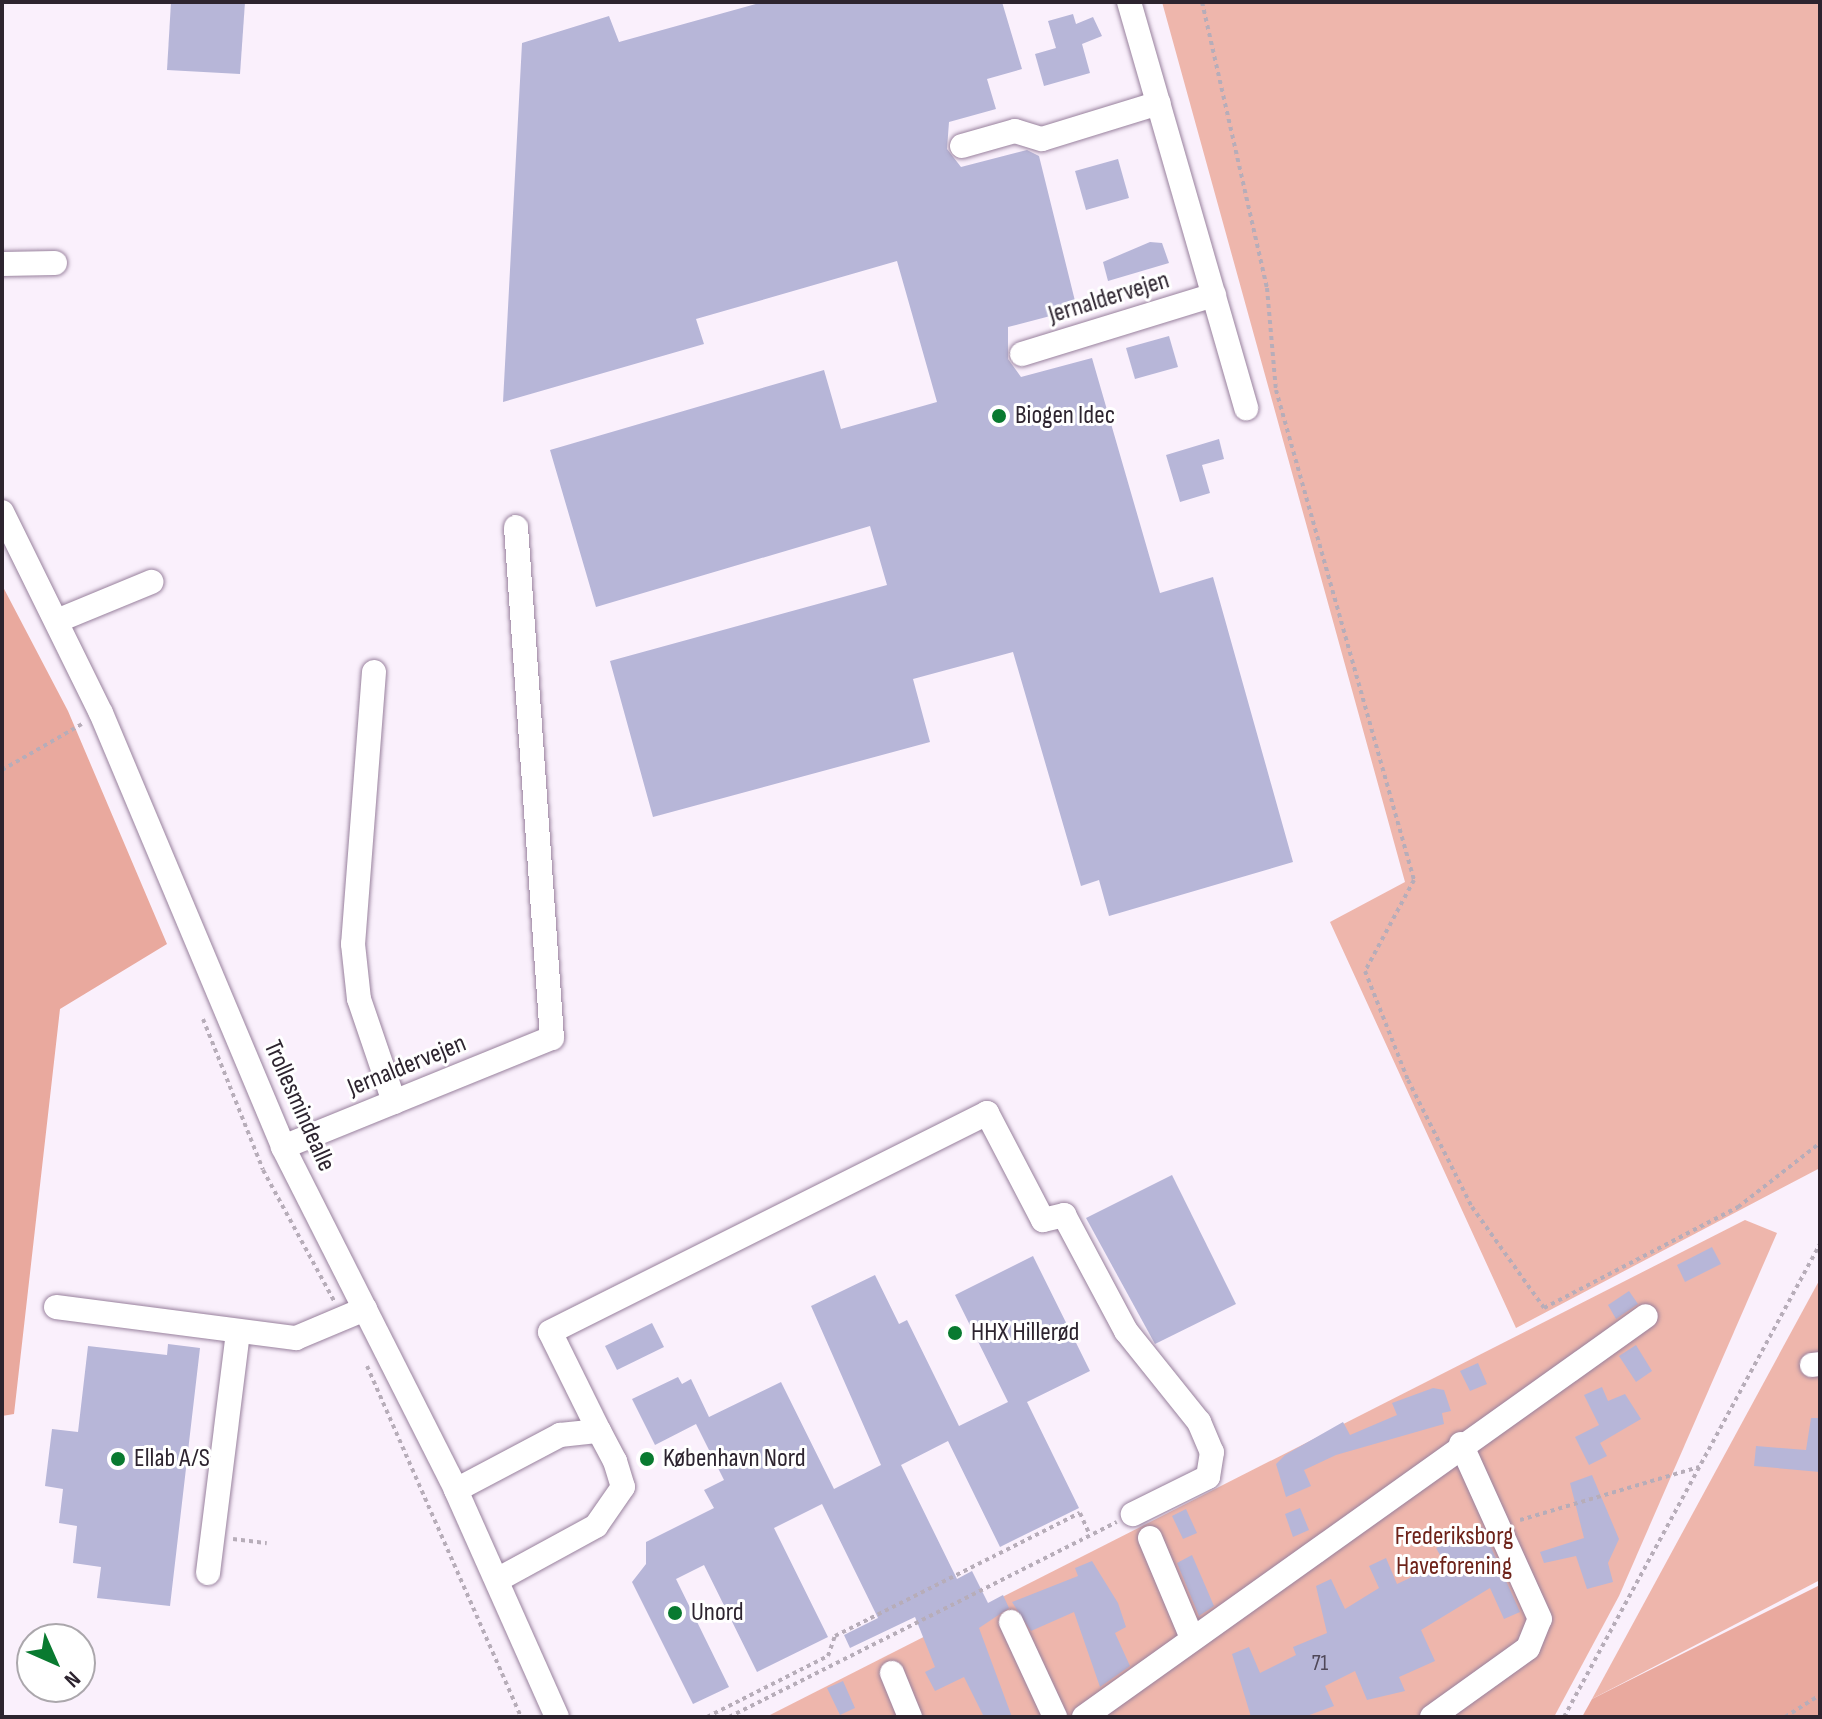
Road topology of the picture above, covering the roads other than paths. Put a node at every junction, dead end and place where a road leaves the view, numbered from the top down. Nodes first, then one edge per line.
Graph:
1 (1129, 2) edge
2 (1159, 103) junction
3 (962, 146) dead end
4 (55, 263) dead end
5 (2, 264) edge
6 (1214, 295) junction
7 (1022, 354) dead end
8 (1246, 408) dead end
9 (2, 512) edge
10 (516, 527) dead end
11 (151, 582) dead end
12 (59, 620) junction
13 (374, 672) dead end
14 (394, 1102) junction
15 (283, 1147) junction
16 (56, 1307) dead end
17 (365, 1309) junction
18 (1646, 1316) dead end
19 (238, 1333) junction
20 (599, 1431) junction
21 (1461, 1444) junction
22 (456, 1490) junction
23 (1133, 1514) road end
24 (1150, 1538) dead end
25 (208, 1573) dead end
26 (497, 1580) junction
27 (1011, 1622) dead end
28 (1192, 1638) junction
29 (892, 1673) dead end
30 (557, 1717) edge
31 (910, 1717) edge
32 (1055, 1717) edge
33 (1084, 1717) edge
34 (1432, 1717) edge

1 - 2 street
2 - 3 street
2 - 6 street
4 - 5 street
6 - 7 street, Jernaldervejen
6 - 8 street
9 - 12 street, Trollesmindealle
10 - 14 street, Jernaldervejen
11 - 12 street
12 - 15 street, Trollesmindealle
13 - 14 street
14 - 15 street, Jernaldervejen
15 - 17 street, Trollesmindealle
16 - 19 street
17 - 19 street
17 - 22 street, Trollesmindealle
18 - 21 street
19 - 25 street
20 - 22 street
20 - 23 street
20 - 26 street
21 - 28 street
21 - 34 street
22 - 26 street, Trollesmindealle
24 - 28 street
26 - 30 street, Trollesmindealle
27 - 32 street
28 - 33 street
29 - 31 street

